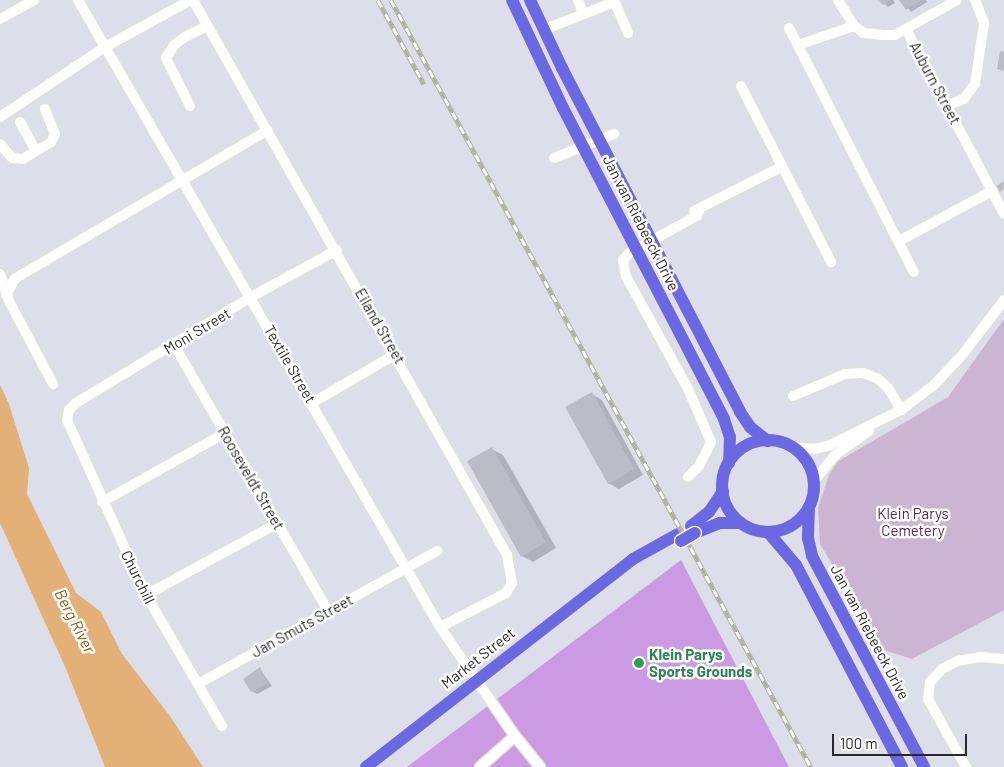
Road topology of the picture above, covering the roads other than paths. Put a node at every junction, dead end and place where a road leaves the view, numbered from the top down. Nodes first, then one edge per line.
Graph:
1 (34, 0) edge
2 (78, 0) edge
3 (192, 0) edge
4 (512, 0) edge
5 (530, 0) edge
6 (578, 0) edge
7 (838, 0) edge
8 (957, 0) edge
9 (975, 0) edge
10 (615, 1) edge
11 (583, 14) junction
12 (0, 19) edge
13 (208, 26) junction
14 (854, 26) junction
15 (789, 28) dead end
16 (906, 29) junction
17 (543, 30) junction
18 (628, 33) dead end
19 (798, 45) junction
20 (105, 46) junction
21 (740, 86) dead end
22 (190, 106) dead end
23 (946, 106) junction
24 (45, 109) dead end
25 (1, 115) edge
26 (20, 122) dead end
27 (268, 130) junction
28 (614, 134) dead end
29 (599, 139) junction
30 (0, 144) edge
31 (582, 146) junction
32 (36, 151) junction
33 (554, 158) dead end
34 (781, 167) junction
35 (182, 181) junction
36 (992, 191) junction
37 (1004, 214) edge
38 (650, 237) junction
39 (898, 241) junction
40 (636, 249) junction
41 (337, 250) junction
42 (831, 262) dead end
43 (914, 272) dead end
44 (0, 274) edge
45 (6, 295) junction
46 (252, 297) junction
47 (1004, 300) edge
48 (174, 345) junction
49 (396, 354) junction
50 (53, 384) dead end
51 (793, 396) dead end
52 (312, 403) junction
53 (901, 410) junction
54 (67, 420) joint
55 (875, 425) junction
56 (225, 433) junction
57 (768, 441) junction
58 (792, 447) junction
59 (729, 463) junction
60 (688, 477) dead end
61 (814, 481) junction
62 (723, 491) junction
63 (102, 502) junction
64 (809, 507) junction
65 (278, 523) junction
66 (740, 523) junction
67 (693, 529) junction
68 (768, 532) junction
69 (437, 551) dead end
70 (405, 567) junction
71 (146, 595) junction
72 (328, 611) junction
73 (440, 627) junction
74 (1004, 659) edge
75 (476, 680) junction
76 (198, 684) junction
77 (222, 726) dead end
78 (515, 736) junction
79 (366, 767) edge
80 (480, 767) edge
81 (540, 767) edge
82 (902, 767) edge
83 (924, 767) edge
84 (966, 767) edge

1 - 12 street
2 - 20 street, Textile Street
3 - 13 street, Eiland Street
3 - 20 street
4 - 31 main road, Jan van Riebeeck Drive
5 - 17 main road, Jan van Riebeeck Drive
6 - 11 street
7 - 14 street
8 - 16 street
9 - 23 street
10 - 11 street
10 - 18 street
11 - 17 street
13 - 22 street
13 - 27 street, Eiland Street
14 - 16 street, Auburn Street
14 - 19 street
15 - 19 street
16 - 23 street, Auburn Street
17 - 29 main road, Jan van Riebeeck Drive
19 - 39 street
20 - 25 street
20 - 35 street, Textile Street
21 - 34 street
23 - 36 street, Auburn Street
24 - 32 street
26 - 32 street
27 - 35 street
27 - 41 street, Eiland Street
28 - 29 street
29 - 31 street
29 - 38 main road, Jan van Riebeeck Drive
30 - 32 street
31 - 33 street
31 - 40 main road, Jan van Riebeeck Drive
34 - 38 street
34 - 42 street
35 - 45 street
35 - 46 street, Textile Street
36 - 37 street, Auburn Street
36 - 39 street
38 - 40 street
38 - 57 main road, Jan van Riebeeck Drive
39 - 43 street
40 - 59 main road, Jan van Riebeeck Drive
40 - 60 street
41 - 46 street, Moni Street
41 - 49 street, Eiland Street
44 - 45 street
45 - 50 street
46 - 48 street, Moni Street
46 - 52 street, Textile Street
47 - 53 street
48 - 54 street, Moni Street
48 - 56 street, Rooseveldt Street
49 - 52 street
49 - 73 street, Eiland Street
51 - 53 street
52 - 70 street, Textile Street
53 - 55 street
54 - 63 street, Churchill
55 - 58 street
55 - 61 street
56 - 63 street
56 - 65 street, Rooseveldt Street
57 - 58 main road
57 - 59 main road
58 - 61 main road
59 - 62 main road
61 - 64 main road
62 - 66 main road
62 - 67 main road, Market Street
63 - 71 street, Churchill
64 - 68 main road
64 - 83 main road, Jan van Riebeeck Drive
65 - 71 street
65 - 72 street, Rooseveldt Street
66 - 67 main road, Market Street
66 - 68 main road
67 - 75 main road, Market Street
68 - 82 main road
69 - 70 street, Jan Smuts Street
70 - 72 street, Jan Smuts Street
70 - 73 street, Textile Street
71 - 76 street, Churchill
72 - 76 street, Jan Smuts Street
73 - 75 street, Textile Street
74 - 84 street
75 - 78 street, Textile Street
75 - 79 main road, Market Street
76 - 77 street, Churchill
78 - 80 street
78 - 81 street, Textile Street

